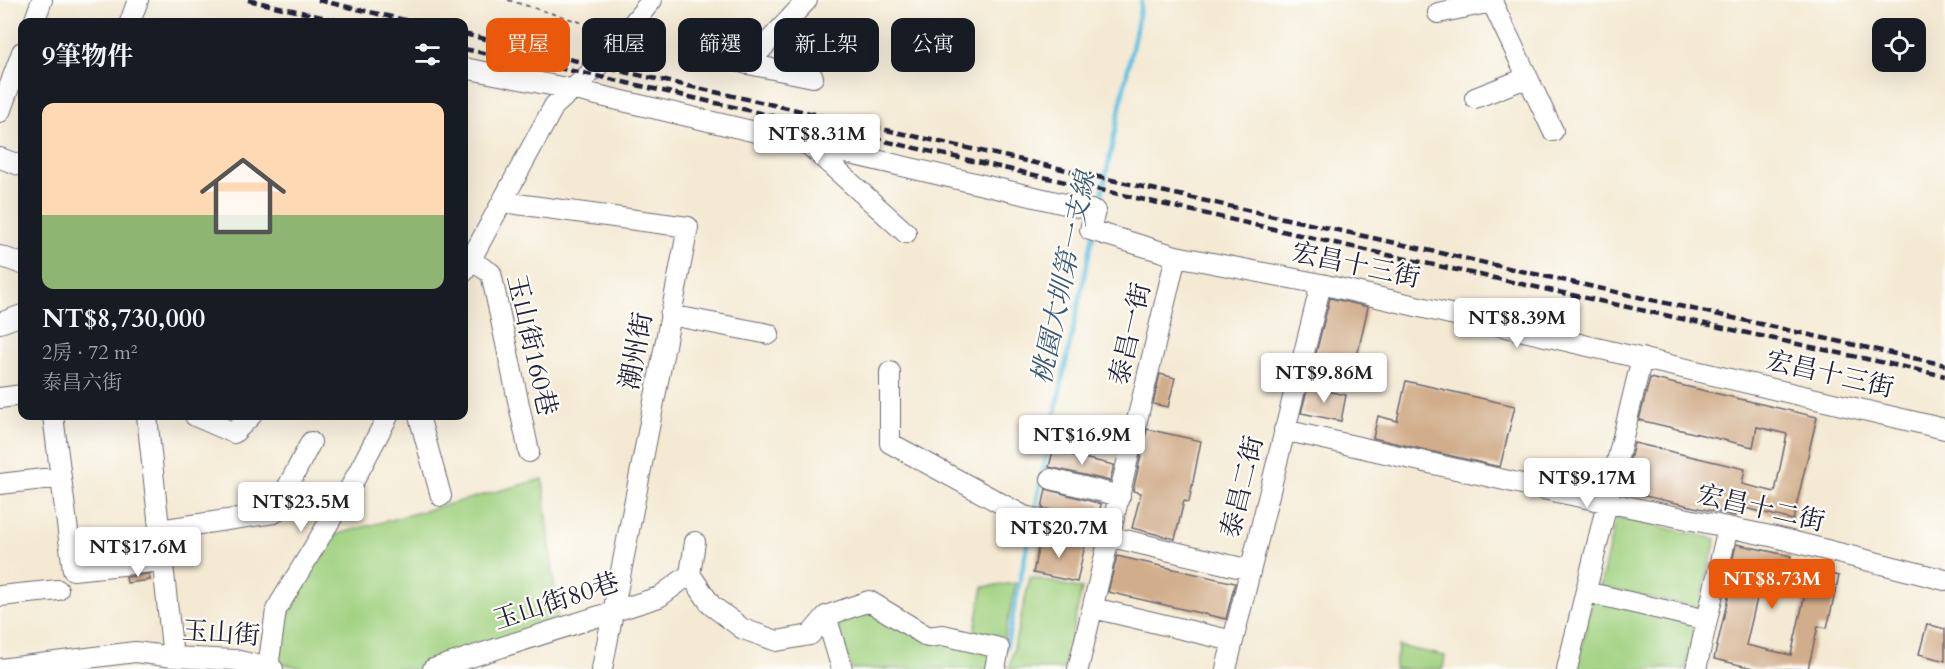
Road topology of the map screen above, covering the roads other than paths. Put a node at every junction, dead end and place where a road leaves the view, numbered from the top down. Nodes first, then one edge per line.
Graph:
1 (42, 0) edge
2 (138, 0) edge
3 (807, 0) edge
4 (1493, 1) edge
5 (644, 5) edge
6 (1438, 13) dead end
7 (35, 18) edge
8 (131, 18) edge
9 (762, 48) edge
10 (18, 63) edge
11 (762, 67) edge
12 (468, 69) edge
13 (813, 77) dead end
14 (1526, 78) junction
15 (571, 89) junction
16 (1475, 98) dead end
17 (0, 112) edge
18 (1553, 131) dead end
19 (808, 144) junction
20 (0, 158) edge
21 (18, 165) edge
22 (502, 201) junction
23 (906, 233) dead end
24 (0, 256) edge
25 (1176, 256) junction
26 (18, 263) edge
27 (468, 264) edge
28 (468, 266) edge
29 (1321, 284) junction
30 (670, 315) junction
31 (18, 316) edge
32 (0, 323) edge
33 (769, 334) dead end
34 (1642, 358) junction
35 (890, 372) dead end
36 (18, 396) edge
37 (0, 398) edge
38 (54, 420) edge
39 (147, 420) edge
40 (204, 420) edge
41 (247, 420) edge
42 (386, 420) edge
43 (420, 420) edge
44 (1945, 429) edge
45 (1284, 430) junction
46 (311, 442) dead end
47 (529, 452) dead end
48 (61, 477) junction
49 (1051, 479) dead end
50 (0, 484) edge
51 (441, 496) dead end
52 (1120, 496) junction
53 (1608, 502) junction
54 (1728, 527) junction
55 (159, 530) junction
56 (1110, 537) junction
57 (695, 542) dead end
58 (162, 561) junction
59 (1250, 570) junction
60 (690, 574) junction
61 (1945, 580) edge
62 (58, 590) dead end
63 (1586, 592) junction
64 (0, 596) edge
65 (1093, 608) junction
66 (614, 611) junction
67 (826, 616) junction
68 (1707, 620) junction
69 (1233, 641) junction
70 (172, 657) junction
71 (136, 660) edge
72 (271, 668) edge
73 (0, 669) edge
74 (433, 669) edge
75 (602, 669) edge
76 (842, 669) edge
77 (994, 669) edge
78 (1078, 669) edge
79 (1226, 669) edge
80 (1567, 669) edge
81 (1696, 669) edge

1 - 7 street
2 - 8 street
3 - 9 street
4 - 6 street
4 - 14 street
5 - 15 street
10 - 17 street
11 - 13 street
12 - 15 street
14 - 16 street
14 - 18 street
15 - 19 street
15 - 22 street
19 - 23 street
19 - 25 street, 宏昌十三街
20 - 21 street
22 - 27 street
22 - 30 street, 潮州街
24 - 26 street
25 - 29 street, 宏昌十三街
25 - 52 street, 泰昌一街
28 - 47 street, 玉山街160巷
29 - 34 street, 宏昌十三街
29 - 45 street, 泰昌二街
30 - 33 street
30 - 66 street, 潮州街
31 - 32 street
34 - 44 street, 宏昌十三街
34 - 53 street
35 - 56 street
36 - 37 street
38 - 48 street
39 - 55 street
40 - 41 street
42 - 72 street, 玉山街
43 - 51 street
45 - 53 street, 宏昌十二街
45 - 59 street, 泰昌二街
46 - 55 street
48 - 50 street
48 - 58 street
49 - 52 street
52 - 56 street, 泰昌一街
53 - 54 street, 宏昌十二街
53 - 63 street
54 - 61 street, 宏昌十二街
54 - 68 street
55 - 58 street
56 - 59 street
56 - 65 street, 泰昌一街
57 - 60 street
58 - 70 street
59 - 69 street, 泰昌二街
60 - 66 street, 玉山街80巷
60 - 67 street
62 - 64 street
63 - 68 street
63 - 80 street
65 - 69 street
65 - 78 street, 泰昌一街
66 - 74 street, 玉山街80巷
66 - 75 street, 潮州街
67 - 76 street
67 - 77 street
68 - 81 street
69 - 79 street, 泰昌二街
70 - 71 street, 玉山街
70 - 72 street, 玉山街
71 - 73 street, 玉山街

